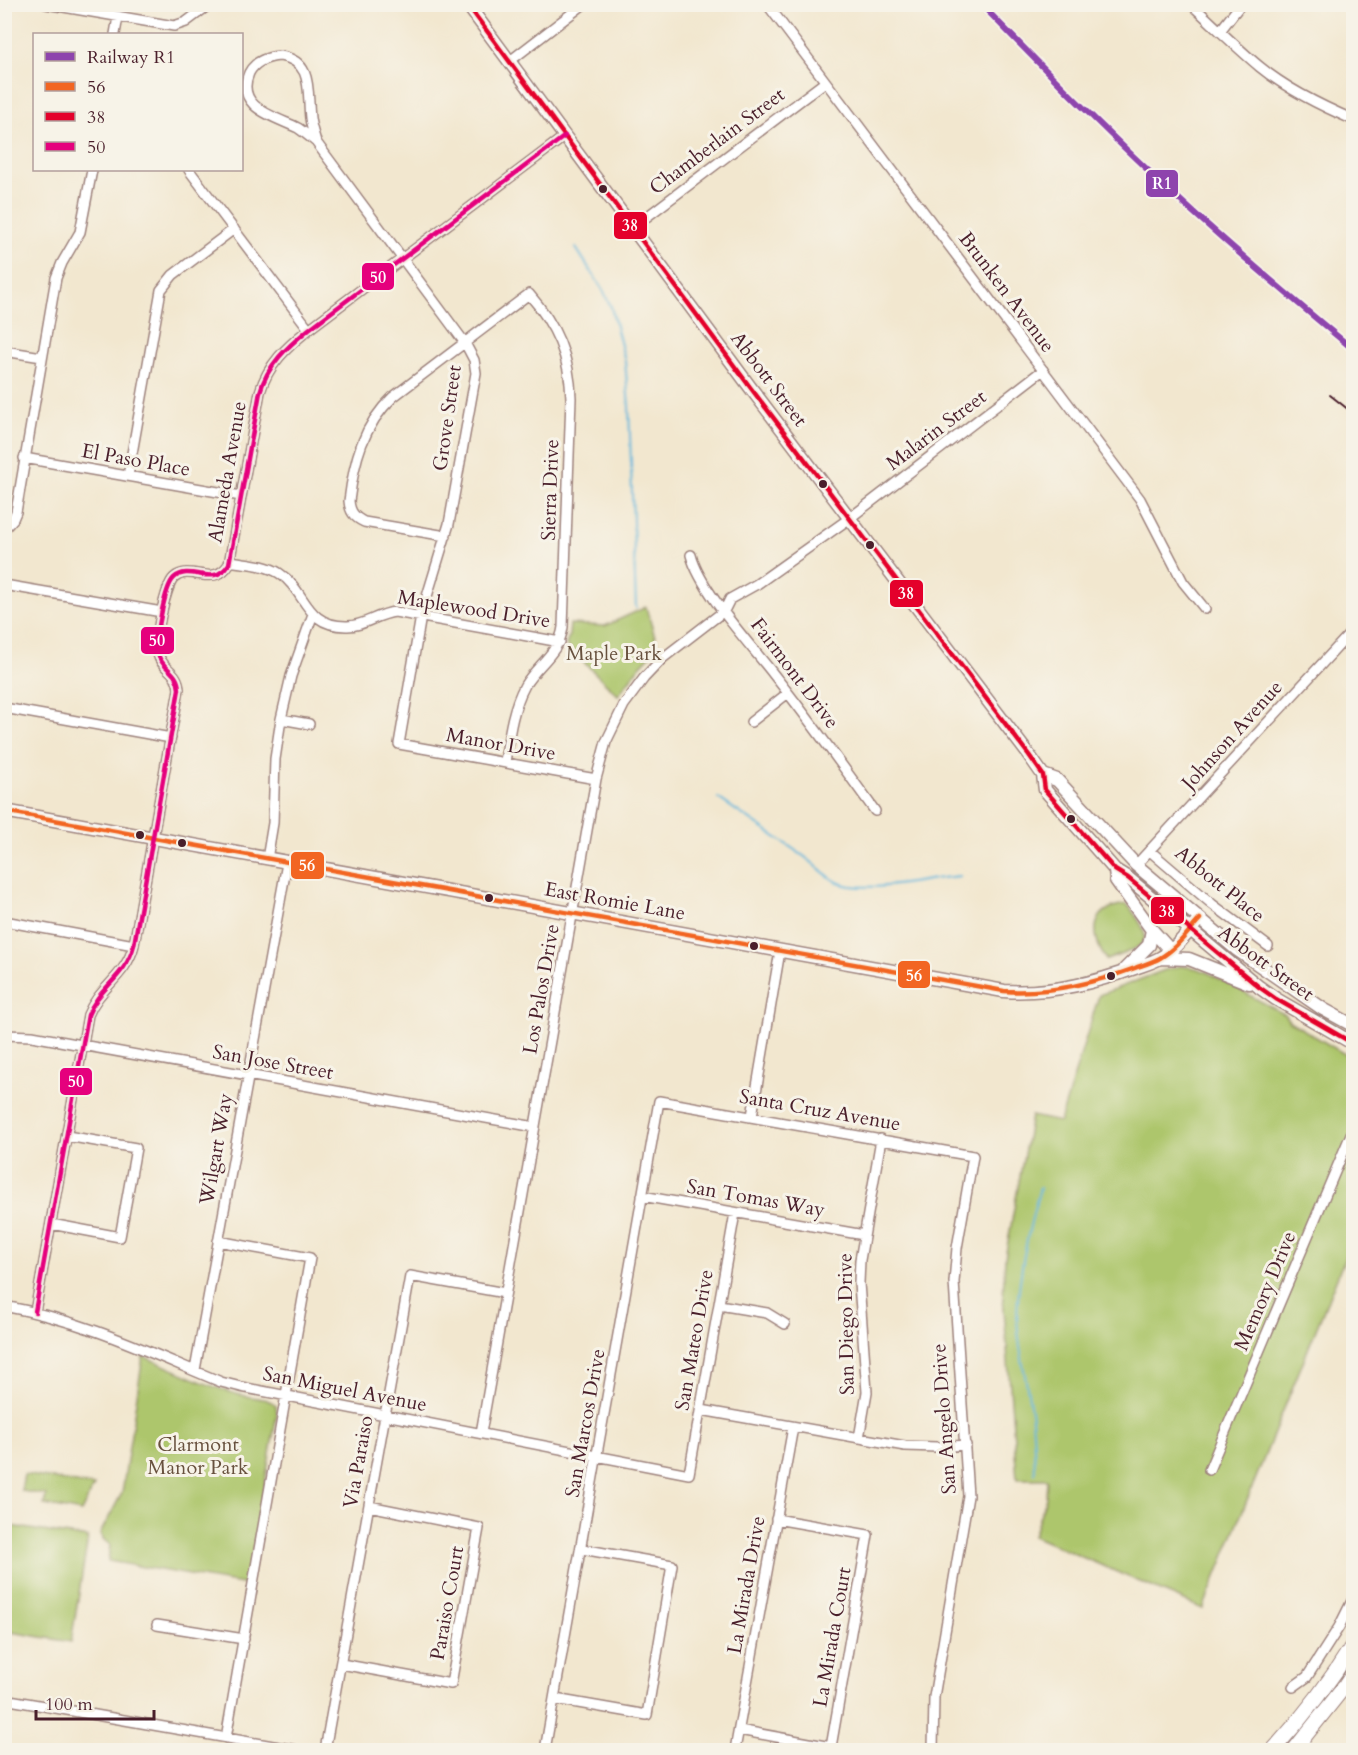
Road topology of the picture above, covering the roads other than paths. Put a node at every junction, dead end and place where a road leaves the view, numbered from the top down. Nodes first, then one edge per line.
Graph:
1 (46, 4) edge
2 (210, 4) edge
3 (467, 4) edge
4 (584, 4) edge
5 (767, 4) edge
6 (1191, 4) edge
7 (1241, 4) edge
8 (118, 17) junction
9 (1220, 31) junction
10 (115, 33) edge
11 (510, 61) junction
12 (825, 82) junction
13 (310, 118) junction
14 (1353, 120) edge
15 (296, 127) junction
16 (566, 136) junction
17 (316, 142) junction
18 (92, 171) edge
19 (190, 171) edge
20 (632, 228) junction
21 (234, 229) junction
22 (403, 259) junction
23 (309, 329) junction
24 (465, 343) junction
25 (4, 351) edge
26 (42, 357) junction
27 (1043, 370) junction
28 (24, 458) junction
29 (128, 476) junction
30 (241, 496) junction
31 (850, 518) junction
32 (4, 529) edge
33 (446, 536) junction
34 (691, 555) dead end
35 (230, 561) junction
36 (4, 585) edge
37 (1205, 609) dead end
38 (724, 611) junction
39 (162, 612) junction
40 (313, 614) junction
41 (421, 616) junction
42 (1353, 628) edge
43 (560, 642) junction
44 (788, 693) junction
45 (4, 708) edge
46 (281, 719) junction
47 (751, 722) dead end
48 (309, 724) dead end
49 (171, 738) junction
50 (399, 744) joint
51 (505, 762) junction
52 (1043, 775) junction
53 (596, 779) junction
54 (4, 811) edge
55 (875, 811) dead end
56 (152, 838) junction
57 (1150, 850) junction
58 (267, 859) junction
59 (287, 863) junction
60 (1136, 865) junction
61 (1115, 870) junction
62 (573, 913) junction
63 (1200, 919) junction
64 (4, 921) edge
65 (1152, 930) junction
66 (1190, 930) junction
67 (134, 945) junction
68 (1268, 946) dead end
69 (780, 951) junction
70 (1166, 954) junction
71 (1122, 972) junction
72 (1259, 987) junction
73 (1353, 1026) edge
74 (4, 1035) edge
75 (1353, 1044) edge
76 (82, 1046) junction
77 (248, 1076) junction
78 (659, 1101) joint
79 (752, 1116) junction
80 (535, 1127) junction
81 (1353, 1127) edge
82 (67, 1136) junction
83 (881, 1139) junction
84 (974, 1156) joint
85 (642, 1196) junction
86 (735, 1213) junction
87 (51, 1224) junction
88 (864, 1235) junction
89 (218, 1241) junction
90 (505, 1293) junction
91 (719, 1305) junction
92 (4, 1306) edge
93 (34, 1312) junction
94 (785, 1324) dead end
95 (195, 1370) junction
96 (286, 1395) junction
97 (701, 1410) junction
98 (385, 1414) junction
99 (793, 1426) junction
100 (481, 1433) junction
101 (859, 1438) junction
102 (966, 1444) junction
103 (597, 1458) junction
104 (1209, 1470) dead end
105 (689, 1474) joint
106 (369, 1506) junction
107 (776, 1519) junction
108 (582, 1549) junction
109 (1353, 1597) edge
110 (157, 1625) dead end
111 (244, 1639) junction
112 (1353, 1643) edge
113 (341, 1664) junction
114 (1353, 1672) edge
115 (1293, 1687) dead end
116 (4, 1699) edge
117 (555, 1699) junction
118 (739, 1730) junction
119 (226, 1738) junction
120 (296, 1750) edge
121 (326, 1750) edge
122 (545, 1750) edge
123 (735, 1750) edge
124 (933, 1750) edge
125 (1273, 1750) edge
126 (1294, 1750) edge

1 - 8 street
2 - 8 street
3 - 11 main road, Abbott Street
4 - 11 street
5 - 12 street, Brunken Avenue
6 - 9 street
7 - 9 street
8 - 10 street
9 - 14 street
11 - 16 main road, Abbott Street
12 - 20 street, Chamberlain Street
12 - 27 street, Brunken Avenue
13 - 15 street
13 - 15 street, Grove Street
13 - 17 street, Grove Street
15 - 17 street, Grove Street
16 - 20 main road, Abbott Street
16 - 22 street, Alameda Avenue
17 - 22 street, Grove Street
18 - 26 street
19 - 21 street
20 - 31 main road, Abbott Street
21 - 23 street
21 - 29 street
22 - 23 street, Alameda Avenue
22 - 24 street, Grove Street
23 - 30 street, Alameda Avenue
24 - 33 street, Grove Street
24 - 33 street
24 - 43 street, Sierra Drive
25 - 26 street
26 - 28 street
27 - 31 street, Malarin Street
27 - 37 street, Brunken Avenue
28 - 29 street, El Paso Place
28 - 32 street
29 - 30 street, El Paso Place
30 - 35 street, Alameda Avenue
31 - 38 street, Los Palos Drive
31 - 52 main road, Abbott Street
33 - 41 street, Grove Street
34 - 38 street, Fairmont Drive
35 - 39 street, Alameda Avenue
35 - 40 street
36 - 39 street
38 - 44 street, Fairmont Drive
38 - 53 street, Los Palos Drive
39 - 49 street, Alameda Avenue
40 - 41 street, Maplewood Drive
40 - 46 street
41 - 43 street, Maplewood Drive
41 - 50 street, Grove Street
42 - 57 street, Johnson Avenue
43 - 51 street
44 - 47 street
44 - 55 street, Fairmont Drive
45 - 49 street
46 - 48 street
46 - 58 street
49 - 56 street, Alameda Avenue
50 - 51 street, Manor Drive
51 - 53 street, Manor Drive
52 - 60 main road, Abbott Street
52 - 61 main road, Abbott Street
53 - 62 street, Los Palos Drive
54 - 56 main road, East Romie Lane
56 - 58 main road, East Romie Lane
56 - 67 street, Alameda Avenue
57 - 60 street, Johnson Avenue
57 - 68 street, Abbott Place
58 - 59 main road, East Romie Lane
59 - 62 main road, East Romie Lane
59 - 77 street, Wilgart Way
60 - 63 main road, Abbott Street
61 - 65 main road
61 - 66 main road, Abbott Street
62 - 69 main road, East Romie Lane
62 - 80 street, Los Palos Drive
63 - 66 main road, East Romie Lane
63 - 73 main road, Abbott Street
64 - 67 street
65 - 70 main road
65 - 71 main road
66 - 70 main road, East Romie Lane
66 - 72 main road, Abbott Street
67 - 76 street, Alameda Avenue
69 - 71 main road, East Romie Lane
69 - 79 street
70 - 71 main road, East Romie Lane
70 - 72 main road
72 - 75 main road, Abbott Street
74 - 76 street, San Jose Street
76 - 77 street, San Jose Street
76 - 82 street, Alameda Avenue
77 - 80 street, San Jose Street
77 - 89 street, Wilgart Way
78 - 79 street, Santa Cruz Avenue
78 - 85 street, San Marcos Drive
79 - 83 street, Santa Cruz Avenue
80 - 90 street, Los Palos Drive
81 - 104 street, Memory Drive
82 - 87 street, Alameda Avenue
82 - 87 street
83 - 84 street, Santa Cruz Avenue
83 - 88 street, San Diego Drive
84 - 102 street, San Angelo Drive
85 - 86 street, San Tomas Way
85 - 103 street, San Marcos Drive
86 - 88 street, San Tomas Way
86 - 91 street, San Mateo Drive
87 - 93 street, Alameda Avenue
88 - 101 street, San Diego Drive
89 - 95 street, Wilgart Way
89 - 96 street
90 - 98 street, Via Paraiso
90 - 100 street, Los Palos Drive
91 - 94 street
91 - 97 street, San Mateo Drive
92 - 93 street, San Miguel Avenue
93 - 95 street, San Miguel Avenue
95 - 96 street, San Miguel Avenue
96 - 98 street, San Miguel Avenue
96 - 111 street
97 - 99 street
97 - 105 street, San Mateo Drive
98 - 100 street, San Miguel Avenue
98 - 106 street, Via Paraiso
99 - 101 street
99 - 107 street, La Mirada Drive
100 - 103 street, San Miguel Avenue
101 - 102 street
102 - 124 street, San Angelo Drive
103 - 105 street, San Miguel Avenue
103 - 108 street, San Marcos Drive
106 - 113 street, Via Paraiso
106 - 113 street, Paraiso Court
107 - 118 street, La Mirada Drive
107 - 118 street, La Mirada Court
108 - 117 street, San Marcos Drive
108 - 117 street
109 - 115 street
110 - 111 street
111 - 119 street
112 - 125 highway
113 - 121 street, Via Paraiso
114 - 126 highway
116 - 119 street
117 - 122 street, San Marcos Drive
118 - 123 street, La Mirada Drive
119 - 120 street

